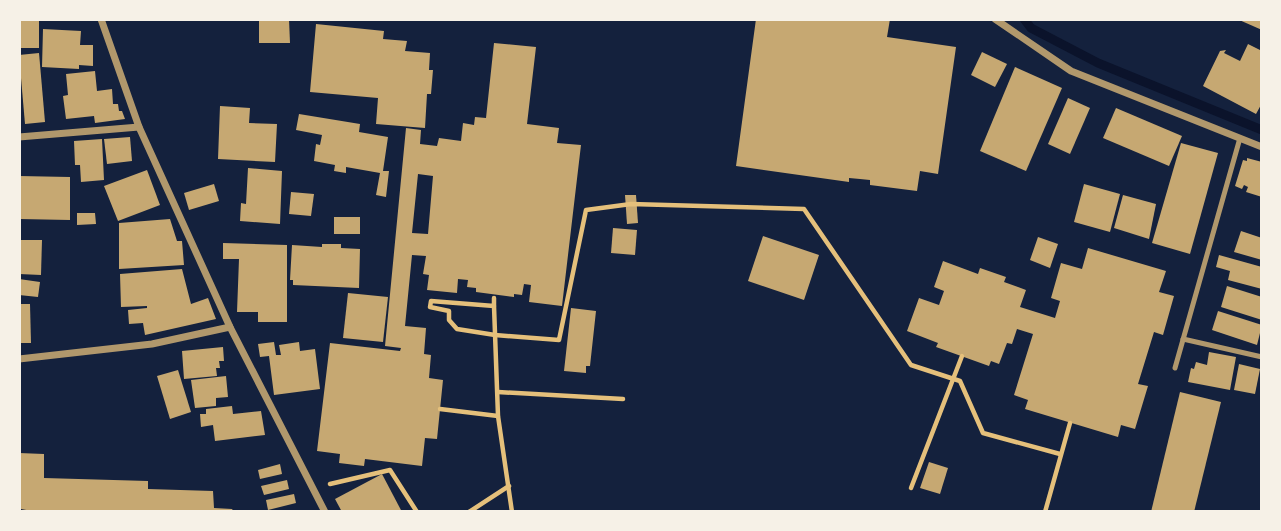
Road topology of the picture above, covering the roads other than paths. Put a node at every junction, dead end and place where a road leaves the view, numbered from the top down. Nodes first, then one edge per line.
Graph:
1 (101, 19) edge
2 (995, 19) edge
3 (139, 127) junction
4 (19, 137) edge
5 (1240, 138) junction
6 (1262, 147) edge
7 (230, 327) junction
8 (1184, 339) junction
9 (1262, 357) edge
10 (19, 359) edge
11 (1175, 368) dead end
12 (325, 512) edge

1 - 3 street
2 - 5 street
3 - 4 street
3 - 7 street
5 - 6 street
5 - 8 lane
7 - 10 street
7 - 12 street
8 - 9 lane
8 - 11 lane

